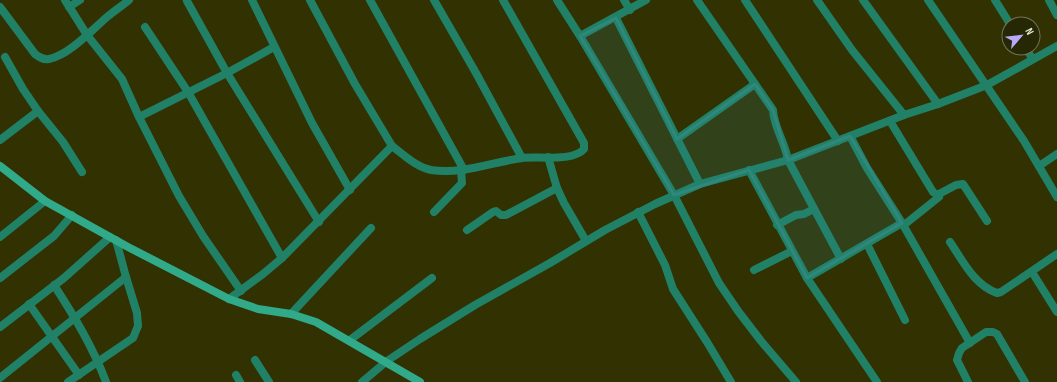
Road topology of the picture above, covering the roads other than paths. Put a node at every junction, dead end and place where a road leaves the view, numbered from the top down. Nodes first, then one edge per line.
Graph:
1 (80, 0) edge
2 (129, 0) edge
3 (252, 0) edge
4 (310, 0) edge
5 (370, 0) edge
6 (434, 0) edge
7 (502, 0) edge
8 (557, 0) edge
9 (624, 0) edge
10 (646, 0) edge
11 (697, 0) edge
12 (745, 0) edge
13 (817, 0) edge
14 (863, 0) edge
15 (928, 0) edge
16 (994, 0) edge
17 (1049, 0) edge
18 (187, 1) dead end
19 (67, 3) edge
20 (0, 7) edge
21 (630, 10) junction
22 (1057, 15) edge
23 (1005, 16) edge
24 (616, 18) junction
25 (145, 27) dead end
26 (87, 35) junction
27 (580, 36) junction
28 (1057, 46) edge
29 (274, 47) junction
30 (5, 56) dead end
31 (1030, 56) edge
32 (1032, 59) junction
33 (227, 73) junction
34 (755, 84) junction
35 (987, 85) junction
36 (188, 92) junction
37 (938, 104) junction
38 (38, 112) junction
39 (904, 115) junction
40 (138, 117) junction
41 (890, 121) junction
42 (850, 136) junction
43 (677, 139) junction
44 (0, 140) edge
45 (838, 141) junction
46 (392, 146) junction
47 (1057, 154) edge
48 (548, 157) junction
49 (522, 158) junction
50 (788, 160) junction
51 (0, 166) edge
52 (1039, 166) junction
53 (462, 170) junction
54 (749, 170) junction
55 (82, 172) dead end
56 (700, 184) junction
57 (557, 188) junction
58 (350, 190) junction
59 (674, 195) junction
60 (939, 197) dead end
61 (1057, 197) edge
62 (45, 201) junction
63 (814, 209) junction
64 (434, 212) dead end
65 (638, 212) junction
66 (72, 215) junction
67 (987, 221) dead end
68 (319, 222) junction
69 (902, 223) junction
70 (777, 225) junction
71 (371, 228) dead end
72 (467, 230) dead end
73 (0, 237) edge
74 (113, 238) junction
75 (586, 241) junction
76 (950, 242) dead end
77 (867, 244) junction
78 (792, 251) junction
79 (1057, 254) edge
80 (282, 258) junction
81 (842, 259) junction
82 (754, 270) dead end
83 (1032, 272) junction
84 (126, 276) junction
85 (0, 278) edge
86 (432, 278) dead end
87 (807, 278) junction
88 (54, 285) junction
89 (241, 291) junction
90 (229, 299) junction
91 (29, 304) junction
92 (1057, 312) edge
93 (291, 314) junction
94 (75, 318) junction
95 (905, 320) dead end
96 (0, 327) edge
97 (52, 336) junction
98 (350, 340) junction
99 (970, 343) junction
100 (255, 360) dead end
101 (387, 361) junction
102 (99, 362) junction
103 (79, 375) junction
104 (0, 378) edge
105 (68, 382) edge
106 (106, 382) edge
107 (269, 382) edge
108 (362, 382) edge
109 (420, 382) edge
110 (731, 382) edge
111 (796, 382) edge
112 (877, 382) edge
113 (968, 382) edge
114 (1025, 382) edge

1 - 19 street
2 - 26 street
3 - 29 street
4 - 46 street
5 - 53 street
6 - 49 street
7 - 48 street
8 - 27 street
9 - 21 street
10 - 21 street
11 - 34 street
12 - 45 street
13 - 39 street
14 - 37 street
15 - 35 street
16 - 23 street
17 - 22 street
18 - 33 street
19 - 26 street
20 - 26 street
21 - 24 street
24 - 27 street
24 - 43 street
25 - 36 street
26 - 40 street
27 - 59 street
28 - 32 street
29 - 33 street
29 - 58 street
30 - 38 street
31 - 32 street
32 - 35 street
33 - 36 street
33 - 68 street
34 - 43 street
34 - 50 street
35 - 37 street
35 - 52 street
36 - 40 street
36 - 80 street
37 - 39 street
38 - 44 street
38 - 55 street
39 - 41 street
40 - 89 street
41 - 42 street
41 - 67 street
42 - 45 street
42 - 69 street
43 - 56 street
45 - 50 street
46 - 53 street
46 - 58 street
47 - 52 street
48 - 49 street
48 - 57 street
49 - 53 street
50 - 54 street
50 - 63 street
51 - 62 street
52 - 61 street
53 - 64 street
54 - 56 street
54 - 70 street
56 - 59 street
57 - 72 street
57 - 75 street
58 - 68 street
59 - 65 street
59 - 111 street
60 - 69 street
62 - 66 street
62 - 73 street
63 - 70 street
63 - 81 street
65 - 75 street
65 - 110 street
66 - 74 street
66 - 85 street
68 - 80 street
69 - 77 street
69 - 99 street
70 - 78 street
71 - 93 street
74 - 84 street
74 - 88 street
74 - 90 street
75 - 101 street
76 - 83 street
77 - 81 street
77 - 95 street
78 - 82 street
78 - 87 street
79 - 83 street
80 - 89 street
81 - 87 street
83 - 92 street
84 - 94 street
84 - 102 street
86 - 98 street
87 - 112 street
88 - 91 street
88 - 94 street
89 - 90 street
90 - 93 street
91 - 96 street
91 - 97 street
93 - 98 street
94 - 97 street
94 - 102 street
97 - 103 street
97 - 104 street
98 - 101 street
99 - 113 street
99 - 114 street
100 - 107 street
101 - 108 street
101 - 109 street
102 - 103 street
102 - 106 street
103 - 105 street

